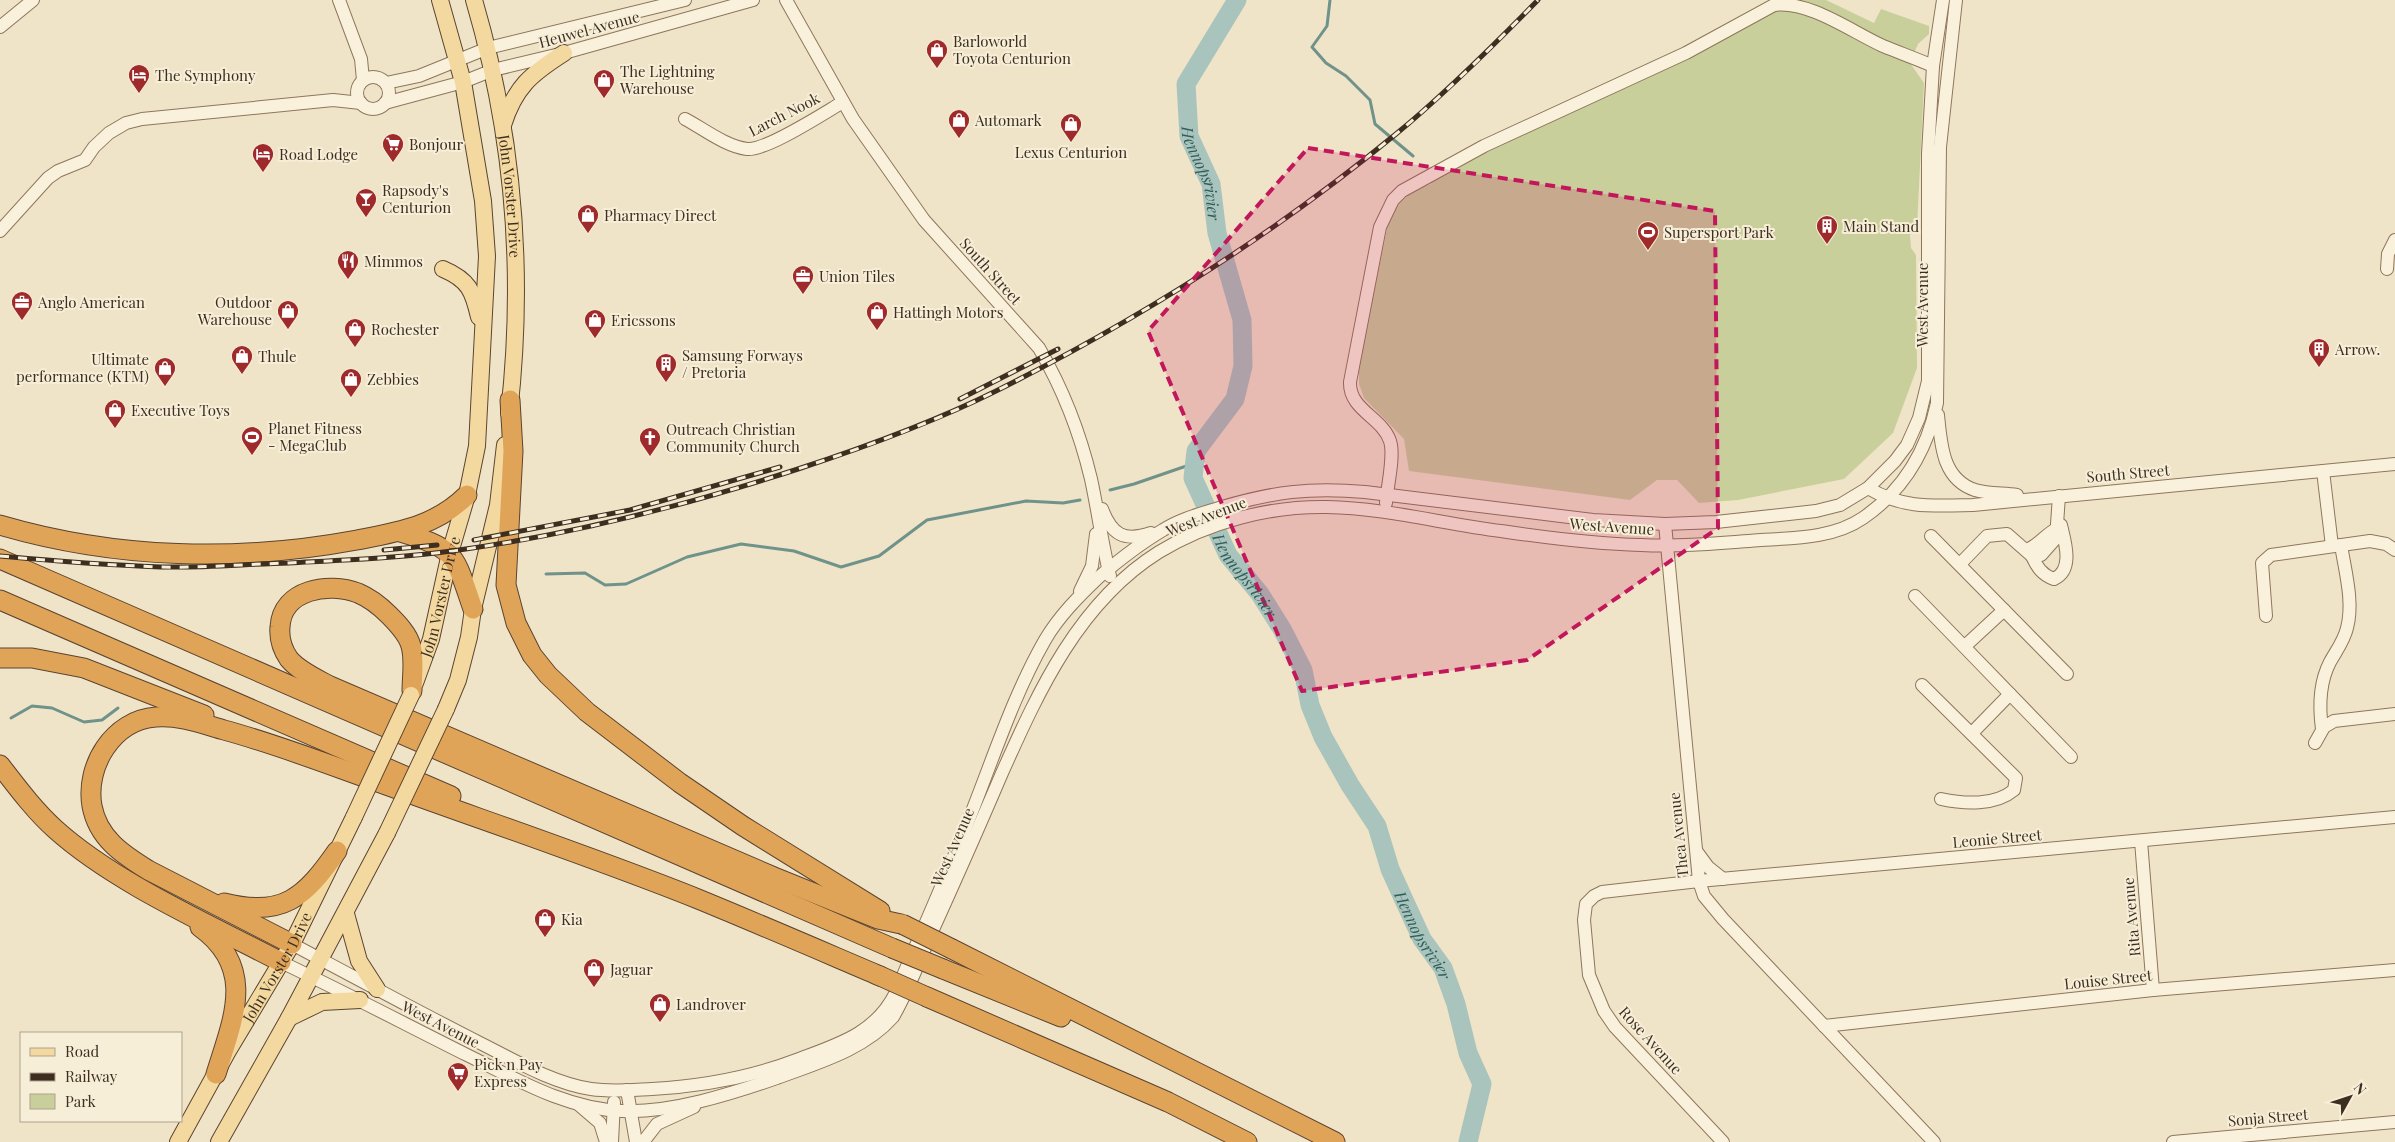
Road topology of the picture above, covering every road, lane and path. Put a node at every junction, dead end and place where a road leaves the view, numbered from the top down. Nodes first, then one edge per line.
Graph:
1 (33, 0) edge
2 (339, 0) edge
3 (440, 0) edge
4 (474, 0) edge
5 (685, 0) edge
6 (753, 0) edge
7 (786, 0) edge
8 (1943, 0) edge
9 (1956, 0) edge
10 (0, 28) edge
11 (488, 48) junction
12 (564, 53) junction
13 (457, 60) junction
14 (1934, 66) junction
15 (493, 70) junction
16 (365, 82) junction
17 (463, 82) junction
18 (386, 83) junction
19 (333, 100) junction
20 (843, 102) junction
21 (361, 103) junction
22 (385, 103) junction
23 (685, 118) dead end
24 (503, 127) junction
25 (0, 231) edge
26 (2395, 240) edge
27 (443, 269) dead end
28 (2388, 269) dead end
29 (483, 331) junction
30 (510, 400) junction
31 (1937, 402) junction
32 (2395, 464) edge
33 (2323, 471) junction
34 (1091, 479) junction
35 (1868, 488) junction
36 (468, 495) junction
37 (1386, 495) junction
38 (2059, 496) junction
39 (2040, 498) junction
40 (1886, 499) junction
41 (1385, 513) junction
42 (1098, 518) junction
43 (2058, 523) junction
44 (0, 524) edge
45 (1665, 524) junction
46 (1163, 529) junction
47 (400, 532) junction
48 (1931, 536) dead end
49 (2337, 545) junction
50 (1667, 546) junction
51 (2395, 550) edge
52 (450, 553) junction
53 (2029, 553) junction
54 (0, 559) edge
55 (1960, 564) junction
56 (1109, 569) junction
57 (1114, 588) junction
58 (1915, 596) dead end
59 (0, 600) edge
60 (1074, 602) junction
61 (473, 609) junction
62 (2004, 610) junction
63 (2266, 616) dead end
64 (1965, 646) junction
65 (0, 658) edge
66 (2067, 674) dead end
67 (1922, 685) dead end
68 (412, 693) junction
69 (2010, 694) junction
70 (2395, 714) edge
71 (2322, 729) junction
72 (1972, 733) junction
73 (263, 740) junction
74 (2315, 743) dead end
75 (2071, 756) dead end
76 (0, 765) edge
77 (1941, 799) dead end
78 (2395, 817) edge
79 (2141, 841) junction
80 (1696, 849) junction
81 (337, 851) junction
82 (594, 859) junction
83 (1723, 879) junction
84 (1699, 881) junction
85 (1602, 892) joint
86 (193, 895) junction
87 (165, 901) junction
88 (346, 914) junction
89 (902, 924) junction
90 (292, 944) junction
91 (319, 959) junction
92 (281, 962) junction
93 (2395, 970) edge
94 (311, 976) junction
95 (377, 989) junction
96 (2153, 990) junction
97 (360, 1000) junction
98 (289, 1018) junction
99 (1824, 1026) junction
100 (1180, 1066) junction
101 (216, 1074) junction
102 (620, 1091) junction
103 (717, 1096) junction
104 (577, 1103) junction
105 (614, 1111) junction
106 (631, 1112) junction
107 (2395, 1122) edge
108 (178, 1142) edge
109 (219, 1142) edge
110 (606, 1142) edge
111 (612, 1142) edge
112 (636, 1142) edge
113 (643, 1142) edge
114 (1247, 1142) edge
115 (1336, 1142) edge
116 (1723, 1142) edge
117 (1934, 1142) edge
118 (2173, 1142) edge

1 - 10 street
2 - 16 street
3 - 13 main road, John Vorster Drive
4 - 11 main road, John Vorster Drive
5 - 11 street, Heuwel Avenue
6 - 12 street, Heuwel Avenue
7 - 20 street, South Street
8 - 14 street, West Avenue
9 - 31 street, West Avenue
11 - 13 street, Heuwel Avenue
11 - 15 main road, John Vorster Drive
12 - 15 street, Heuwel Avenue
12 - 24 main road
13 - 17 main road, John Vorster Drive
13 - 18 street, Heuwel Avenue
14 - 35 street, West Avenue
14 - 37 street
15 - 17 street, Heuwel Avenue
15 - 24 main road, John Vorster Drive
16 - 18 street
16 - 19 street
16 - 21 street
17 - 22 street, Heuwel Avenue
17 - 29 main road, John Vorster Drive
18 - 22 street
19 - 21 street
19 - 25 street
20 - 23 street, Larch Nook
20 - 34 street, South Street
21 - 22 street
24 - 30 main road, John Vorster Drive
26 - 28 street
27 - 29 main road
29 - 36 main road, John Vorster Drive
30 - 61 main road, John Vorster Drive
30 - 89 highway
31 - 39 street
31 - 40 street, West Avenue
32 - 33 street, South Street
33 - 38 street, South Street
33 - 49 street
34 - 42 street, South Street
34 - 46 street
35 - 40 street, South Street
35 - 45 street, West Avenue
36 - 47 highway
36 - 52 main road, John Vorster Drive
37 - 41 street
37 - 45 street, West Avenue
37 - 46 street, West Avenue
38 - 39 street, South Street
38 - 43 street
39 - 40 street, South Street
40 - 50 street, West Avenue
41 - 50 street, West Avenue
41 - 57 street, West Avenue
42 - 56 street, South Street
42 - 60 street
43 - 53 street
43 - 53 street
44 - 47 highway
45 - 50 street, Thea Avenue
46 - 56 street, West Avenue
47 - 52 highway
48 - 55 street
49 - 51 street
49 - 63 street
49 - 71 street
50 - 80 street, Thea Avenue
52 - 61 highway
52 - 68 main road, John Vorster Drive
53 - 55 street
54 - 100 highway, bridge
55 - 62 street
56 - 57 street, South Street
56 - 60 street, West Avenue
57 - 103 street, West Avenue
58 - 64 street
59 - 82 highway
60 - 102 street, West Avenue
61 - 88 main road, John Vorster Drive, bridge
62 - 64 street
62 - 66 street
64 - 69 street
65 - 73 highway
67 - 72 street
68 - 81 main road, John Vorster Drive, bridge
68 - 89 highway
69 - 72 street
69 - 75 street
70 - 71 street
71 - 74 street
72 - 77 street
73 - 82 highway
73 - 86 highway
76 - 87 highway
78 - 79 street, Leonie Street
79 - 83 street, Leonie Street
79 - 96 street, Rita Avenue
80 - 83 street
80 - 84 street, Thea Avenue
81 - 86 highway
81 - 90 main road, John Vorster Drive
82 - 114 highway, bridge
83 - 84 street, Leonie Street
84 - 85 street, Leonie Street
84 - 99 street, Thea Avenue
85 - 116 street, Rose Avenue
86 - 90 highway
87 - 92 highway
87 - 101 highway
88 - 91 main road, John Vorster Drive
88 - 95 main road
89 - 100 highway, bridge
90 - 91 street, West Avenue
90 - 92 main road, John Vorster Drive
91 - 94 main road, John Vorster Drive
91 - 95 street, West Avenue
92 - 94 street, West Avenue
92 - 101 main road, John Vorster Drive
93 - 96 street, Louise Street
94 - 97 street, West Avenue
94 - 98 main road, John Vorster Drive
95 - 102 street, West Avenue
96 - 99 street, Louise Street
97 - 98 main road
97 - 104 street, West Avenue
98 - 109 main road, John Vorster Drive
99 - 117 street, Thea Avenue
100 - 115 highway
101 - 108 main road, John Vorster Drive
102 - 105 street
102 - 106 street
103 - 106 street, West Avenue
103 - 113 street
104 - 105 street, West Avenue
104 - 110 street
105 - 106 street, West Avenue
105 - 111 street
106 - 112 street
107 - 118 street, Sonja Street

